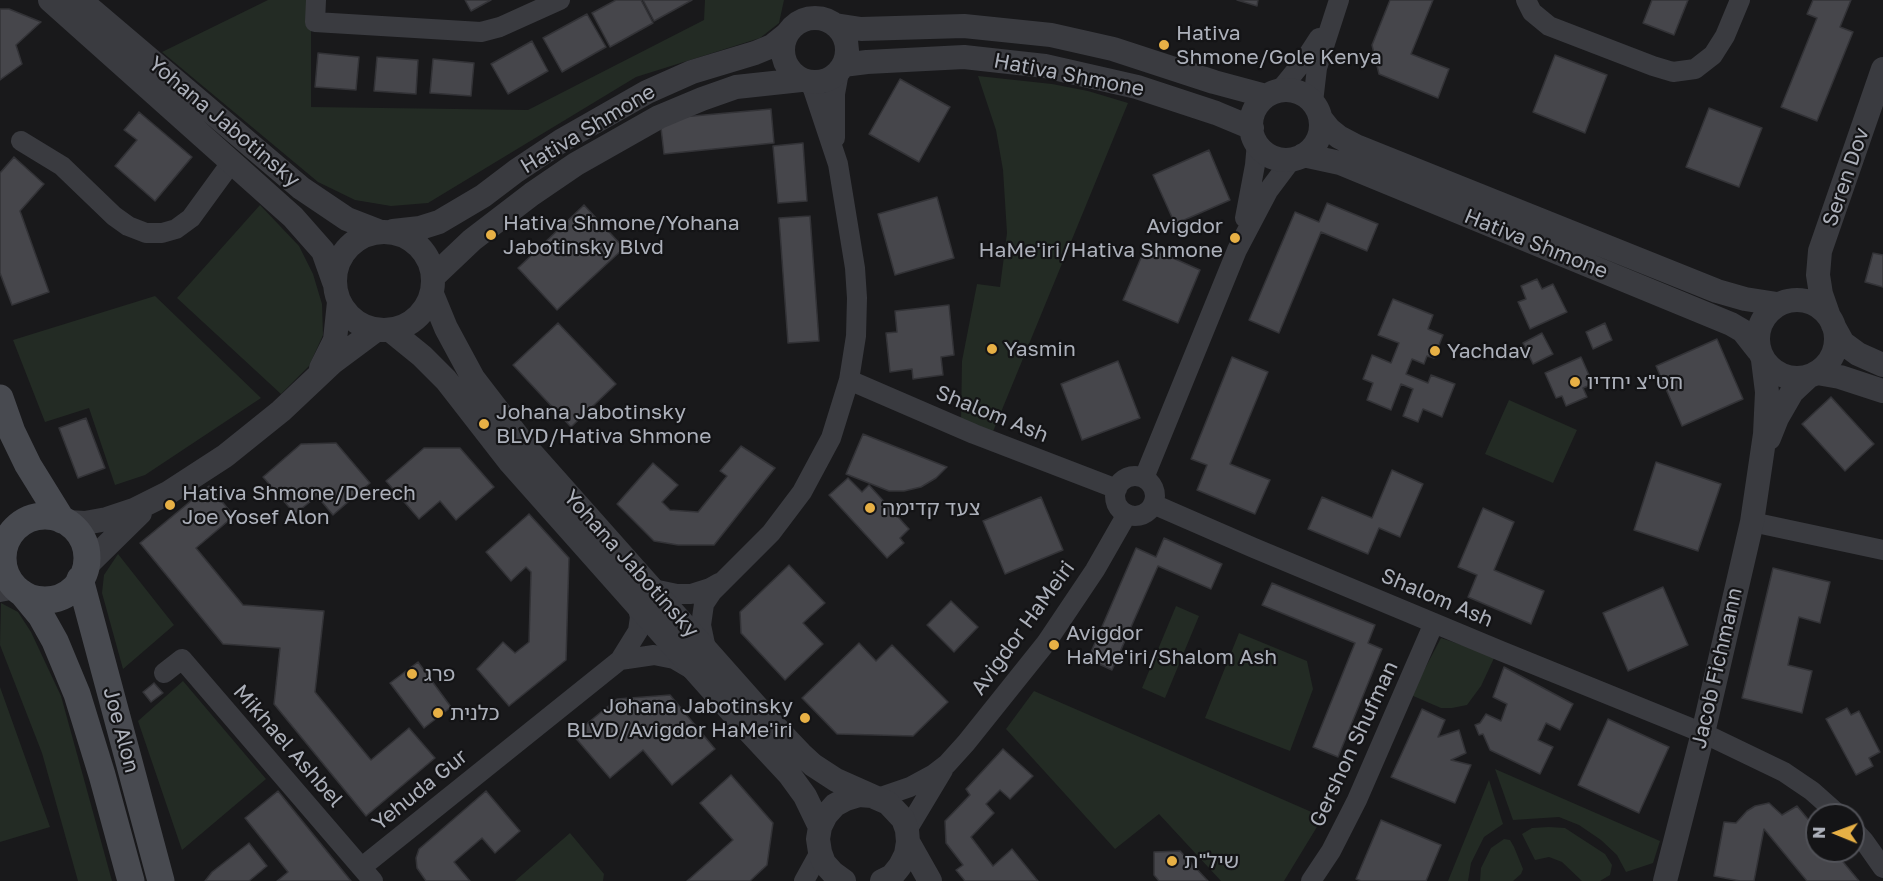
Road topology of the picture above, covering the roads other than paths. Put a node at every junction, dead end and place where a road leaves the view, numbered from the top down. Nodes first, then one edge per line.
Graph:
1 (50, 0) edge
2 (80, 0) edge
3 (316, 0) edge
4 (560, 0) edge
5 (802, 0) edge
6 (1526, 0) edge
7 (1740, 0) edge
8 (1336, 9) edge
9 (826, 15) edge
10 (790, 30) junction
11 (841, 69) junction
12 (1883, 69) edge
13 (806, 81) junction
14 (1273, 93) junction
15 (1317, 110) junction
16 (1254, 136) junction
17 (21, 141) dead end
18 (1298, 157) junction
19 (231, 163) junction
20 (838, 165) junction
21 (385, 231) junction
22 (1237, 250) junction
23 (1820, 251) junction
24 (433, 285) junction
25 (337, 292) junction
26 (1782, 303) junction
27 (1830, 319) junction
28 (383, 330) junction
29 (1761, 355) junction
30 (1883, 365) edge
31 (1812, 375) junction
32 (849, 380) junction
33 (311, 383) junction
34 (1883, 391) edge
35 (0, 398) edge
36 (1763, 454) junction
37 (1144, 478) junction
38 (1117, 489) junction
39 (153, 501) junction
40 (1154, 504) junction
41 (0, 510) edge
42 (1127, 514) junction
43 (65, 521) junction
44 (1752, 522) junction
45 (3, 549) edge
46 (1883, 550) edge
47 (83, 573) junction
48 (726, 578) junction
49 (13, 591) edge
50 (645, 597) junction
51 (1434, 623) junction
52 (706, 649) junction
53 (620, 660) junction
54 (694, 670) junction
55 (164, 673) dead end
56 (1703, 733) junction
57 (947, 764) junction
58 (875, 797) junction
59 (1826, 803) edge
60 (820, 826) junction
61 (908, 836) junction
62 (1865, 842) edge
63 (820, 852) junction
64 (1883, 868) edge
65 (368, 874) edge
66 (131, 881) edge
67 (161, 881) edge
68 (804, 881) edge
69 (844, 881) edge
70 (882, 881) edge
71 (930, 881) edge
72 (1311, 881) edge
73 (1665, 881) edge

1 - 19 street, Yohana Jabotinsky
2 - 21 street, Yohana Jabotinsky
3 - 4 street
5 - 10 street
6 - 7 street
8 - 14 street
8 - 15 street
9 - 10 street
9 - 11 street
9 - 14 street, Hativa Shmone
10 - 13 street
10 - 21 street, Hativa Shmone
11 - 13 street
11 - 16 street, Hativa Shmone
11 - 20 street
12 - 23 street, Seren Dov
13 - 20 street
13 - 24 street, Hativa Shmone
14 - 15 street
14 - 16 street
15 - 18 street
15 - 26 street, Hativa Shmone
16 - 18 street
16 - 22 street
17 - 19 street, Yohana Jabotinsky
18 - 22 street
18 - 29 street, Hativa Shmone
19 - 25 street, Yohana Jabotinsky
20 - 32 street
21 - 24 street
21 - 25 street
22 - 37 street
23 - 26 street, Seren Dov
23 - 27 street, Seren Dov
24 - 28 street
24 - 50 street, Yohana Jabotinsky
25 - 28 street
25 - 33 street
26 - 27 street
26 - 29 street
27 - 30 street
27 - 31 street
28 - 33 street
28 - 50 street, Yohana Jabotinsky
29 - 31 street
29 - 36 street, Jacob Fichmann
31 - 34 street
31 - 36 street, Jacob Fichmann
32 - 38 street, Shalom Ash
32 - 48 street
33 - 39 street
35 - 43 main road
36 - 44 street, Jacob Fichmann
37 - 38 street
37 - 40 street
38 - 42 street
39 - 43 street
39 - 47 street
40 - 42 street
40 - 51 street, Shalom Ash
41 - 45 main road
42 - 57 street, Avigdor HaMeiri
43 - 45 main road
43 - 47 main road
44 - 46 street
44 - 56 street, Jacob Fichmann
45 - 49 main road
47 - 49 main road
47 - 67 main road, Joe Alon
48 - 50 street
48 - 52 street
49 - 66 main road, Joe Alon
50 - 52 street, Yohana Jabotinsky
50 - 53 street, Yehuda Gur
50 - 54 street, Yohana Jabotinsky
51 - 56 street, Shalom Ash
51 - 72 street, Gershon Shufman
52 - 58 street, Yohana Jabotinsky
53 - 54 street
53 - 65 street, Yehuda Gur
54 - 60 street, Yohana Jabotinsky
55 - 65 street, Mikhael Ashbel
56 - 59 street, Shalom Ash
56 - 73 street, Jacob Fichmann
57 - 58 street, Avigdor HaMeiri
57 - 61 street, Avigdor HaMeiri
58 - 60 street
58 - 61 street, Yohana Jabotinsky
60 - 63 street
61 - 70 street
61 - 71 street
62 - 64 street
63 - 68 street
63 - 69 street

